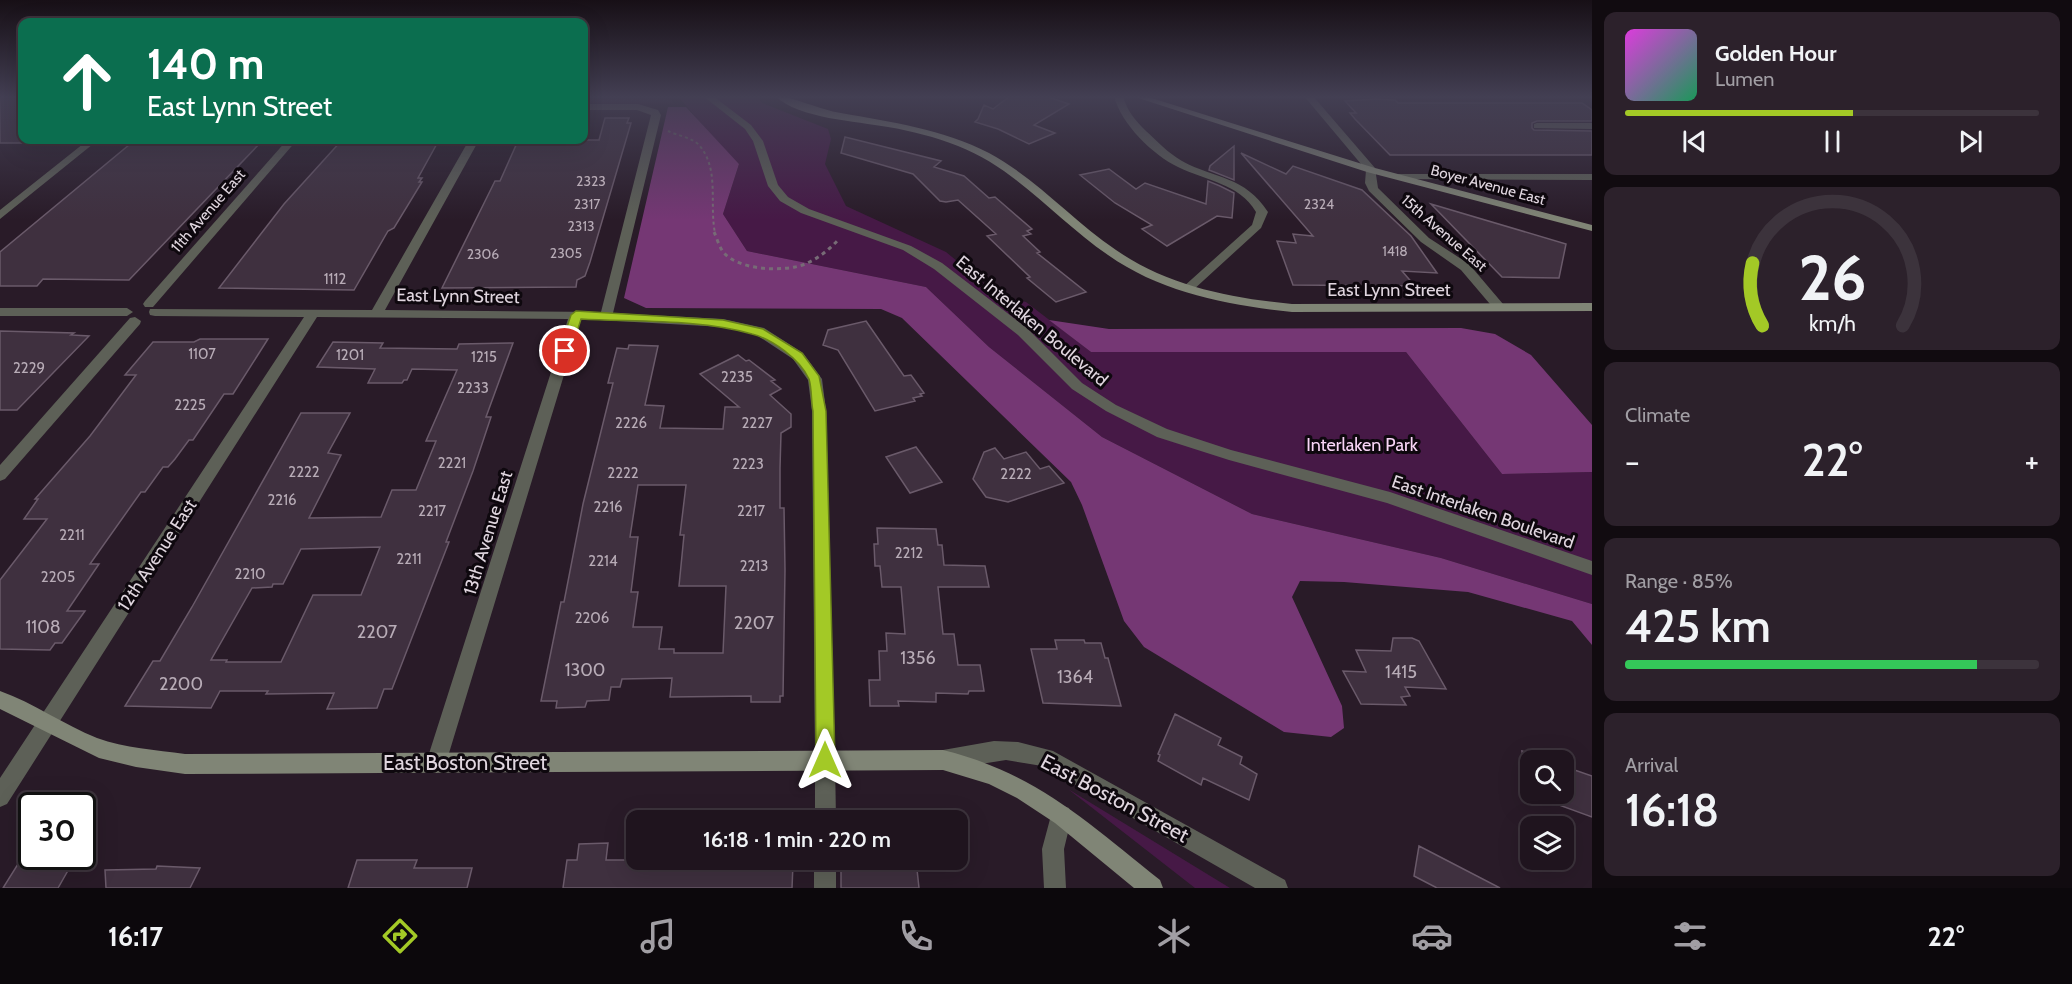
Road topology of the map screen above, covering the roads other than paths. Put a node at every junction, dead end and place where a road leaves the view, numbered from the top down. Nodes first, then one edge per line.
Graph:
1 (651, 137) edge
2 (755, 137) edge
3 (939, 137) edge
4 (1149, 137) edge
5 (1268, 137) edge
6 (1343, 137) edge
7 (88, 144) edge
8 (289, 144) edge
9 (472, 144) edge
10 (1371, 170) junction
11 (1399, 177) junction
12 (1592, 177) edge
13 (0, 216) edge
14 (1592, 228) edge
15 (1188, 288) junction
16 (1499, 307) junction
17 (1592, 307) edge
18 (152, 308) junction
19 (0, 312) edge
20 (377, 313) junction
21 (313, 314) junction
22 (576, 315) junction
23 (131, 317) junction
24 (606, 317) junction
25 (0, 475) edge
26 (1592, 568) edge
27 (0, 700) edge
28 (49, 722) junction
29 (825, 760) junction
30 (943, 760) junction
31 (436, 763) junction
32 (0, 797) edge
33 (826, 810) edge
34 (1061, 816) junction
35 (825, 870) edge
36 (825, 888) edge
37 (1055, 888) edge
38 (1152, 888) edge
39 (1277, 888) edge

1 - 24 street
2 - 26 street, East Interlaken Boulevard
3 - 15 street, East Lynn Street
4 - 15 street
5 - 10 street, Boyer Avenue East
6 - 10 street, 15th Avenue East
7 - 13 street
8 - 18 street, 11th Avenue East
9 - 20 street
10 - 11 street, Boyer Avenue East
10 - 16 street, 15th Avenue East
11 - 12 street
11 - 14 street, Boyer Avenue East
15 - 16 street, East Lynn Street
16 - 17 street, East Lynn Street
18 - 21 street, East Lynn Street
18 - 23 street
19 - 23 street
20 - 21 street, East Lynn Street
20 - 22 street, East Lynn Street
21 - 28 street, 12th Avenue East
22 - 24 street, East Lynn Street
22 - 31 street, 13th Avenue East
23 - 25 street
24 - 29 street, East Lynn Street
27 - 28 street, East Boston Street
28 - 31 street, East Boston Street
28 - 32 street, 12th Avenue East
29 - 30 street, East Boston Street
29 - 31 street, East Boston Street
29 - 33 street, East Lynn Street
30 - 34 street, East Boston Street
30 - 39 street, East Boston Street
34 - 37 street
34 - 38 street, East Boston Street
35 - 36 street

